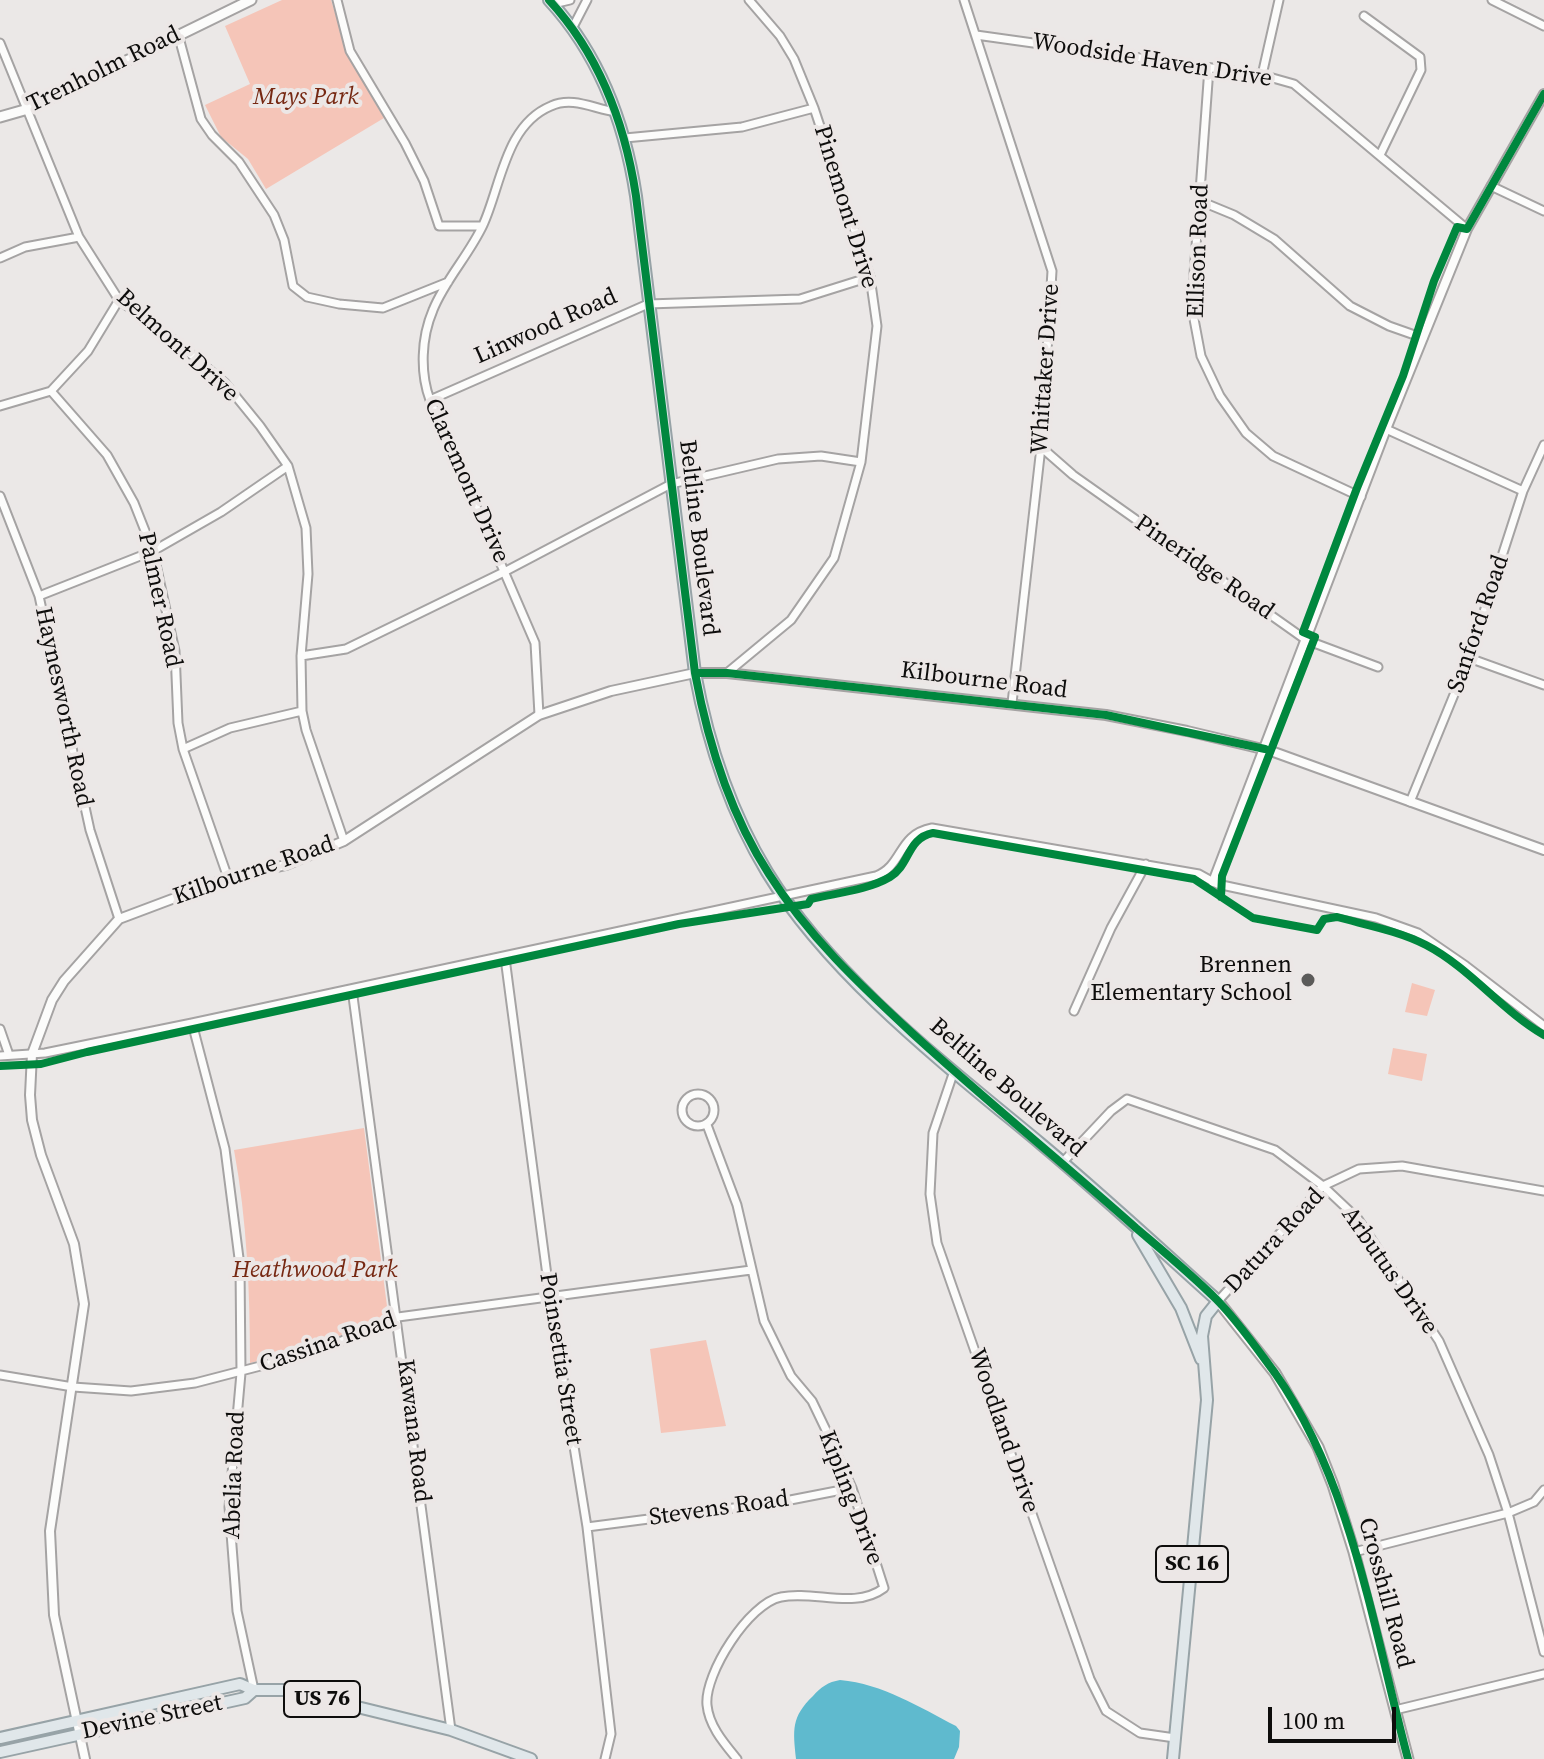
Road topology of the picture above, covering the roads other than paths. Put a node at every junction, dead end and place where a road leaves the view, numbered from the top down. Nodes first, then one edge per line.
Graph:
1 (251, 0) edge
2 (337, 0) edge
3 (570, 0) edge
4 (587, 0) edge
5 (749, 0) edge
6 (964, 0) edge
7 (1279, 0) edge
8 (1492, 0) edge
9 (551, 2) edge
10 (1364, 16) dead end
11 (1544, 26) edge
12 (572, 29) junction
13 (178, 34) junction
14 (976, 35) junction
15 (0, 43) edge
16 (1209, 68) junction
17 (1262, 75) junction
18 (1544, 94) edge
19 (814, 108) junction
20 (28, 109) junction
21 (616, 112) junction
22 (0, 117) edge
23 (625, 138) junction
24 (1380, 155) junction
25 (1491, 186) junction
26 (1200, 201) junction
27 (1544, 211) edge
28 (482, 226) junction
29 (1467, 229) junction
30 (79, 237) junction
31 (0, 258) edge
32 (870, 277) junction
33 (448, 282) junction
34 (119, 300) junction
35 (648, 304) junction
36 (1423, 338) junction
37 (51, 391) junction
38 (430, 400) junction
39 (0, 406) edge
40 (1386, 429) junction
41 (1544, 445) edge
42 (1041, 447) junction
43 (861, 462) junction
44 (288, 466) junction
45 (671, 484) junction
46 (1523, 491) junction
47 (0, 496) edge
48 (1361, 497) junction
49 (153, 551) junction
50 (506, 571) junction
51 (39, 596) junction
52 (1306, 640) junction
53 (301, 656) junction
54 (1469, 658) junction
55 (1378, 667) dead end
56 (695, 673) junction
57 (727, 673) junction
58 (1544, 685) edge
59 (1012, 703) junction
60 (302, 711) junction
61 (539, 715) junction
62 (183, 749) junction
63 (1265, 749) junction
64 (1410, 802) junction
65 (344, 841) junction
66 (1544, 850) edge
67 (1146, 864) junction
68 (228, 878) junction
69 (1213, 882) junction
70 (784, 897) junction
71 (119, 919) junction
72 (505, 958) junction
73 (352, 989) junction
74 (1074, 1011) dead end
75 (192, 1023) junction
76 (1544, 1026) edge
77 (0, 1029) edge
78 (32, 1054) junction
79 (4, 1056) edge
80 (954, 1071) junction
81 (707, 1125) junction
82 (1063, 1162) junction
83 (1323, 1186) junction
84 (1544, 1191) edge
85 (1130, 1222) junction
86 (751, 1270) junction
87 (550, 1298) junction
88 (1218, 1301) junction
89 (398, 1317) junction
90 (1204, 1368) junction
91 (241, 1373) junction
92 (0, 1375) edge
93 (73, 1387) junction
94 (852, 1488) junction
95 (1544, 1490) edge
96 (1508, 1513) junction
97 (587, 1527) junction
98 (1354, 1552) junction
99 (1544, 1652) edge
100 (1544, 1674) edge
101 (254, 1690) junction
102 (185, 1694) junction
103 (187, 1710) junction
104 (1395, 1710) junction
105 (77, 1721) junction
106 (451, 1730) junction
107 (79, 1734) junction
108 (0, 1738) edge
109 (1175, 1738) junction
110 (0, 1752) edge
111 (85, 1759) edge
112 (531, 1759) edge
113 (605, 1759) edge
114 (737, 1759) edge
115 (1173, 1759) edge
116 (1408, 1759) edge

1 - 13 main road, Trenholm Road
2 - 28 street
3 - 9 street
4 - 12 street
5 - 19 street, Pinemont Drive
6 - 14 street, Whittaker Drive
7 - 17 street
8 - 11 street
9 - 12 main road, Beltline Boulevard / SC 16
10 - 24 street
12 - 21 main road, Beltline Boulevard / SC 16
13 - 20 main road, Trenholm Road
13 - 33 street
14 - 16 street, Woodside Haven Drive
14 - 42 street, Whittaker Drive
15 - 20 street, Belmont Drive
16 - 17 street, Woodside Haven Drive
16 - 26 street, Ellison Road
17 - 24 street, Woodside Haven Drive
18 - 25 street
19 - 23 street
19 - 32 street, Pinemont Drive
20 - 22 main road, Trenholm Road
20 - 30 street, Belmont Drive
21 - 23 main road, Beltline Boulevard / SC 16
21 - 28 street, Claremont Drive
23 - 35 main road, Beltline Boulevard / SC 16
24 - 29 street, Woodside Haven Drive
25 - 27 street
25 - 29 street
26 - 36 street
26 - 48 street, Ellison Road
28 - 33 street, Claremont Drive
29 - 36 street
30 - 31 street
30 - 34 street, Belmont Drive
32 - 35 street, Linwood Road
32 - 43 street, Pinemont Drive
33 - 38 street, Claremont Drive
34 - 37 street
34 - 44 street, Belmont Drive
35 - 38 street, Linwood Road
35 - 45 main road, Beltline Boulevard / SC 16
36 - 40 street
37 - 39 street
37 - 49 street, Palmer Road
38 - 50 street, Claremont Drive
40 - 46 street
40 - 48 street
41 - 46 street, Sanford Road
42 - 52 street, Pineridge Road
42 - 59 street, Whittaker Drive
43 - 45 street
43 - 57 street, Pinemont Drive
44 - 49 street
44 - 53 street, Belmont Drive
45 - 50 street
45 - 56 main road, Beltline Boulevard / SC 16
46 - 54 street, Sanford Road
47 - 51 street, Haynesworth Road
48 - 52 street
49 - 51 street
49 - 62 street, Palmer Road
50 - 53 street
50 - 61 street, Claremont Drive
51 - 71 street, Haynesworth Road
52 - 55 street, Pineridge Road
52 - 63 street
53 - 60 street, Belmont Drive
54 - 58 street
54 - 64 street, Sanford Road
56 - 57 street, Kilbourne Road
56 - 61 street, Kilbourne Road
56 - 70 main road, Beltline Boulevard / SC 16
57 - 59 street, Kilbourne Road
59 - 63 street, Kilbourne Road
60 - 62 street
60 - 65 street, Belmont Drive
61 - 65 street, Kilbourne Road
62 - 68 street, Palmer Road
63 - 64 street, Kilbourne Road
63 - 69 street
64 - 66 street, Kilbourne Road
65 - 68 street, Kilbourne Road
67 - 69 street
67 - 70 street
67 - 74 street
68 - 71 street, Kilbourne Road
69 - 76 street
70 - 72 street
70 - 80 main road, Beltline Boulevard / SC 16
71 - 78 street, Kilbourne Road
72 - 73 street
72 - 87 street, Poinsettia Street
73 - 75 street
73 - 89 street, Kawana Road
75 - 78 street
75 - 91 street, Abelia Road
77 - 79 street
78 - 79 street
78 - 93 street, Kilbourne Road
80 - 82 main road, Beltline Boulevard / SC 16
80 - 109 street, Woodland Drive
81 - 81 street, Kipling Drive
81 - 86 street, Kipling Drive
82 - 83 street, Arbutus Drive
82 - 85 main road, Beltline Boulevard / SC 16
83 - 84 street, Datura Road
83 - 88 street, Datura Road
83 - 96 street, Arbutus Drive
85 - 88 main road, Crosshill Road / SC 16
85 - 90 main road, SC 16
86 - 87 street, Cassina Road
86 - 94 street, Kipling Drive
87 - 89 street, Cassina Road
87 - 97 street, Poinsettia Street
88 - 90 main road, Datura Road / SC 16
88 - 98 main road, Crosshill Road
89 - 91 street, Cassina Road
89 - 106 street, Kawana Road
90 - 109 main road, SC 16
91 - 93 street, Cassina Road
91 - 101 street, Abelia Road
92 - 93 street, Cassina Road
93 - 105 street, Kilbourne Road
94 - 97 street, Stevens Road
94 - 114 street, Kipling Drive
95 - 96 street
96 - 98 street
96 - 99 street, Arbutus Drive
97 - 113 street, Poinsettia Street
98 - 104 main road, Crosshill Road
100 - 104 street
101 - 102 main road, Devine Street / US 76
101 - 103 main road, Devine Street / US 76
101 - 106 main road, Devine Street / US 76
102 - 103 main road
102 - 105 main road, Devine Street / US 76
103 - 107 main road, Devine Street / US 76
104 - 116 main road, Crosshill Road
105 - 107 street, Kilbourne Road
105 - 108 main road, Devine Street / US 76
106 - 112 main road, Devine Street / US 76
107 - 110 main road, Devine Street / US 76
107 - 111 street, Kilbourne Road
109 - 115 main road, SC 16

